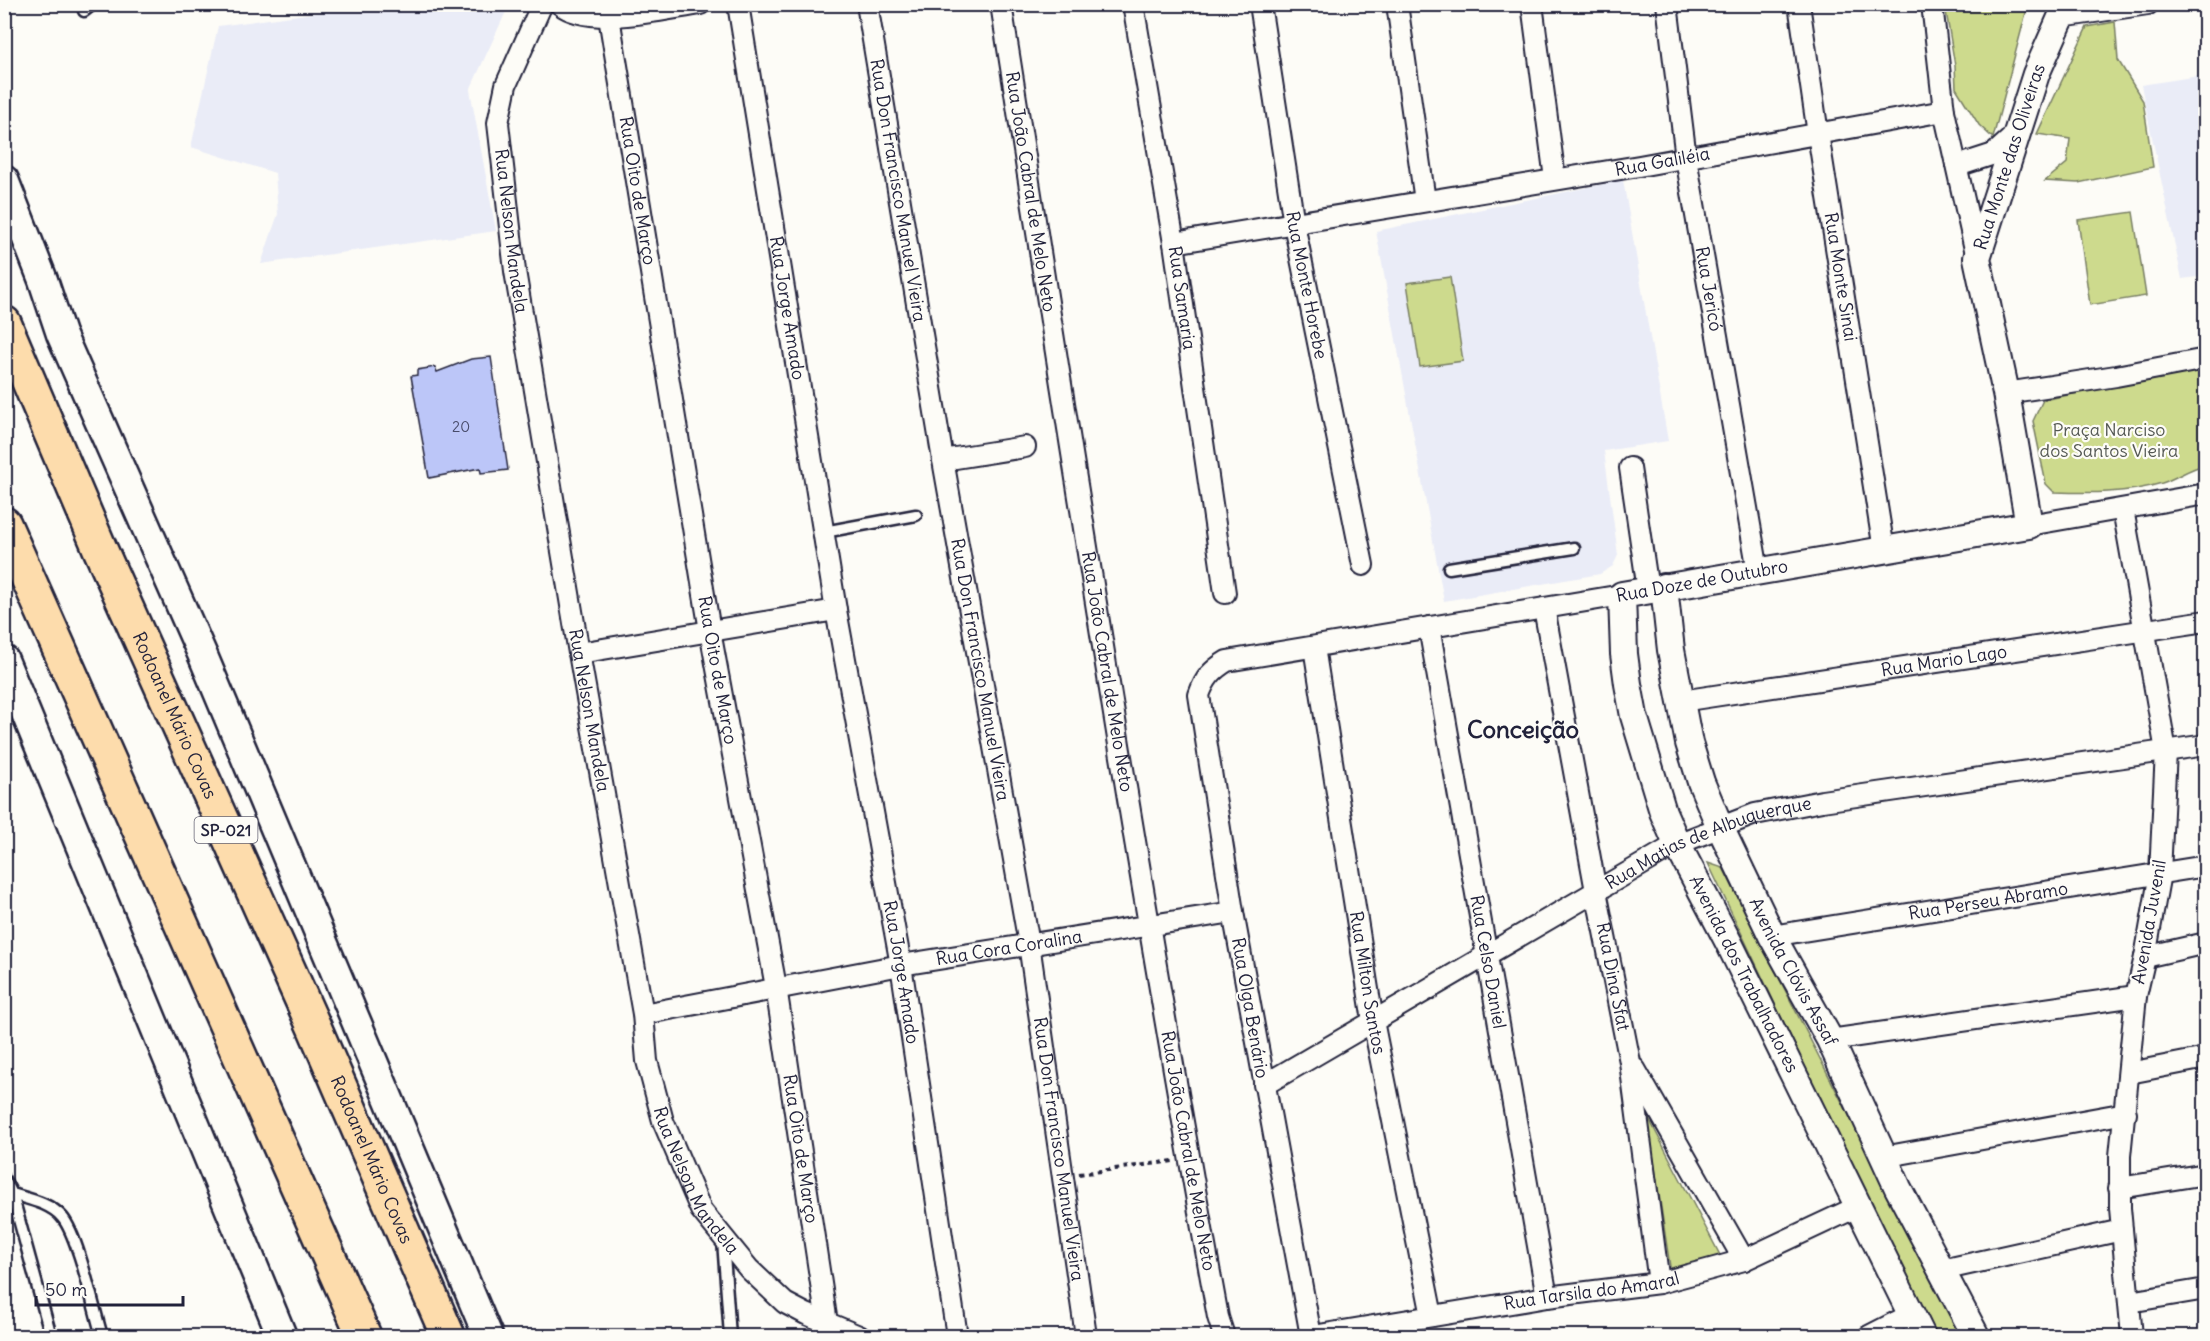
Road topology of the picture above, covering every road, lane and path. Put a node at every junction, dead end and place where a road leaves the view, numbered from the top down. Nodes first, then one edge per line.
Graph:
1 (542, 4) edge
2 (560, 4) edge
3 (700, 4) edge
4 (738, 4) edge
5 (867, 4) edge
6 (1001, 4) edge
7 (1133, 4) edge
8 (1260, 4) edge
9 (1397, 4) edge
10 (1532, 4) edge
11 (1667, 4) edge
12 (1799, 4) edge
13 (1932, 4) edge
14 (2148, 4) edge
15 (2064, 11) edge
16 (609, 17) junction
17 (1944, 111) junction
18 (2024, 112) junction
19 (1818, 134) junction
20 (1686, 158) junction
21 (1957, 166) junction
22 (1555, 179) junction
23 (4, 180) edge
24 (1425, 201) junction
25 (1294, 224) junction
26 (1174, 243) junction
27 (1977, 258) junction
28 (4, 323) edge
29 (2205, 359) edge
30 (2006, 393) junction
31 (1025, 447) dead end
32 (943, 460) junction
33 (1630, 468) dead end
34 (2205, 494) edge
35 (2123, 509) junction
36 (916, 515) dead end
37 (4, 524) edge
38 (2030, 525) junction
39 (824, 532) junction
40 (1574, 548) dead end
41 (1884, 549) junction
42 (1363, 565) dead end
43 (1449, 568) dead end
44 (1758, 571) junction
45 (1656, 589) junction
46 (1225, 593) dead end
47 (1622, 595) junction
48 (1544, 608) junction
49 (836, 610) junction
50 (2205, 621) edge
51 (1430, 627) junction
52 (710, 631) junction
53 (2145, 631) junction
54 (1314, 647) junction
55 (579, 653) junction
56 (4, 660) edge
57 (1204, 680) joint
58 (1681, 702) junction
59 (2205, 745) edge
60 (2166, 751) junction
61 (1720, 827) junction
62 (1677, 844) junction
63 (2205, 866) edge
64 (2160, 873) junction
65 (1596, 891) junction
66 (1233, 912) junction
67 (1148, 926) junction
68 (1772, 936) junction
69 (2205, 943) edge
70 (1029, 944) junction
71 (1485, 954) junction
72 (2145, 957) junction
73 (901, 965) junction
74 (776, 987) junction
75 (2136, 996) junction
76 (643, 1014) junction
77 (1373, 1021) junction
78 (1830, 1040) junction
79 (2205, 1058) edge
80 (1630, 1062) junction
81 (2129, 1073) junction
82 (1264, 1085) junction
83 (2126, 1113) junction
84 (1883, 1157) junction
85 (1189, 1158) junction
86 (2205, 1174) edge
87 (1064, 1177) junction
88 (4, 1179) edge
89 (2119, 1188) junction
90 (12, 1194) junction
91 (1859, 1206) junction
92 (2122, 1230) junction
93 (722, 1237) junction
94 (1744, 1260) junction
95 (1942, 1270) junction
96 (1659, 1283) junction
97 (2205, 1289) edge
98 (1547, 1297) junction
99 (2129, 1302) junction
100 (1432, 1316) junction
101 (827, 1323) junction
102 (1917, 1325) edge
103 (51, 1336) edge
104 (102, 1336) edge
105 (282, 1336) edge
106 (364, 1336) edge
107 (448, 1336) edge
108 (488, 1336) edge
109 (730, 1336) edge
110 (859, 1336) edge
111 (957, 1336) edge
112 (1086, 1336) edge
113 (1224, 1336) edge
114 (1312, 1336) edge
115 (1869, 1336) edge
116 (1976, 1336) edge
117 (2132, 1336) edge

1 - 55 street, Rua Nelson Mandela
2 - 16 street
3 - 16 street
4 - 39 street, Rua Jorge Amado
5 - 32 street, Rua Don Francisco Manuel Vieira
6 - 67 street, Rua João Cabral de Melo Neto
7 - 26 street, Rua Samaria
8 - 25 street, Rua Monte Horebe
9 - 24 street
10 - 22 street
11 - 20 street, Rua Jericó
12 - 19 street, Rua Monte Sinai
13 - 17 street
14 - 15 street
15 - 18 street, Rua Monte das Oliveiras
16 - 52 street, Rua Oito de Março
17 - 19 street, Rua Galiléia
17 - 21 street
18 - 21 street
18 - 27 street, Rua Monte das Oliveiras
19 - 20 street, Rua Galiléia
19 - 41 street, Rua Monte Sinai
20 - 22 street, Rua Galiléia
20 - 44 street, Rua Jericó
21 - 27 street
22 - 24 street, Rua Galiléia
23 - 108 main road
24 - 25 street, Rua Galiléia
25 - 26 street, Rua Galiléia
25 - 42 street, Rua Monte Horebe
26 - 46 street, Rua Samaria
27 - 30 street, Rua Monte das Oliveiras
28 - 107 highway, Rodoanel Mário Covas / SP-021
29 - 30 street
30 - 38 street, Rua Monte das Oliveiras
31 - 32 street
32 - 70 street, Rua Don Francisco Manuel Vieira
33 - 45 street
34 - 35 street, Rua Doze de Outubro
35 - 38 street, Rua Doze de Outubro
35 - 53 street, Avenida Juvenil
36 - 39 lane
37 - 106 highway
38 - 41 street, Rua Doze de Outubro
39 - 49 street, Rua Jorge Amado
40 - 43 lane
41 - 44 street, Rua Doze de Outubro
44 - 45 street, Rua Doze de Outubro
45 - 47 street, Rua Doze de Outubro
45 - 58 street, Avenida Clóvis Assaf
47 - 48 street, Rua Doze de Outubro
47 - 62 street, Avenida dos Trabalhadores
48 - 51 street, Rua Doze de Outubro
48 - 65 street, Rua Dina Sfat
49 - 52 street
49 - 73 street, Rua Jorge Amado
50 - 53 street, Rua Mario Lago
51 - 54 street, Rua Doze de Outubro
51 - 71 street, Rua Celso Daniel
52 - 55 street
52 - 74 street, Rua Oito de Março
53 - 58 street, Rua Mario Lago
53 - 60 street, Avenida Juvenil
54 - 57 street, Rua Doze de Outubro
54 - 77 street, Rua Milton Santos
55 - 76 street, Rua Nelson Mandela
56 - 105 main road
57 - 66 street, Rua Olga Benário
58 - 61 street, Avenida Clóvis Assaf
59 - 60 street, Rua Matias de Albuquerque
60 - 61 street, Rua Matias de Albuquerque
60 - 64 street, Avenida Juvenil
61 - 62 street, Rua Matias de Albuquerque
61 - 68 street, Avenida Clóvis Assaf
62 - 65 street, Rua Matias de Albuquerque
62 - 91 street, Avenida dos Trabalhadores
63 - 64 street, Rua Perseu Abramo
64 - 68 street, Rua Perseu Abramo
64 - 72 street, Avenida Juvenil
65 - 71 street, Rua Matias de Albuquerque
65 - 80 street, Rua Dina Sfat
66 - 67 street, Rua Cora Coralina
66 - 82 street, Rua Olga Benário
67 - 70 street, Rua Cora Coralina
67 - 85 street, Rua João Cabral de Melo Neto
68 - 78 street, Avenida Clóvis Assaf
69 - 72 street
70 - 73 street, Rua Cora Coralina
70 - 87 street, Rua Don Francisco Manuel Vieira
71 - 77 street, Rua Matias de Albuquerque
71 - 98 street, Rua Celso Daniel
72 - 75 street, Avenida Juvenil
73 - 74 street, Rua Cora Coralina
73 - 111 street, Rua Jorge Amado
74 - 76 street, Rua Cora Coralina
74 - 101 street, Rua Oito de Março
75 - 78 street
75 - 81 street, Avenida Juvenil
76 - 93 street, Rua Nelson Mandela
77 - 82 street, Rua Matias de Albuquerque
77 - 100 street, Rua Milton Santos
78 - 84 street, Avenida Clóvis Assaf
79 - 81 street
80 - 94 street, Rua Dina Sfat
80 - 96 street, Rua Dina Sfat
81 - 83 street, Avenida Juvenil
82 - 114 street, Rua Olga Benário
83 - 84 street
83 - 89 street, Avenida Juvenil
84 - 95 street, Avenida Clóvis Assaf
85 - 87 path
85 - 113 street, Rua João Cabral de Melo Neto
86 - 89 street
87 - 112 street, Rua Don Francisco Manuel Vieira
88 - 90 lane
89 - 92 street, Avenida Juvenil
90 - 103 lane
90 - 104 lane
91 - 94 street, Rua Tarsila do Amaral
91 - 102 street, Avenida dos Trabalhadores
92 - 95 street
92 - 99 street, Avenida Juvenil
93 - 101 street, Rua Nelson Mandela
93 - 109 lane
94 - 96 street, Rua Tarsila do Amaral
95 - 116 street, Avenida Clóvis Assaf
96 - 98 street, Rua Tarsila do Amaral
97 - 99 street
98 - 100 street, Rua Tarsila do Amaral
99 - 117 street, Avenida Juvenil
100 - 114 street, Rua Tarsila do Amaral
101 - 110 street, Rua Nelson Mandela
102 - 115 street

